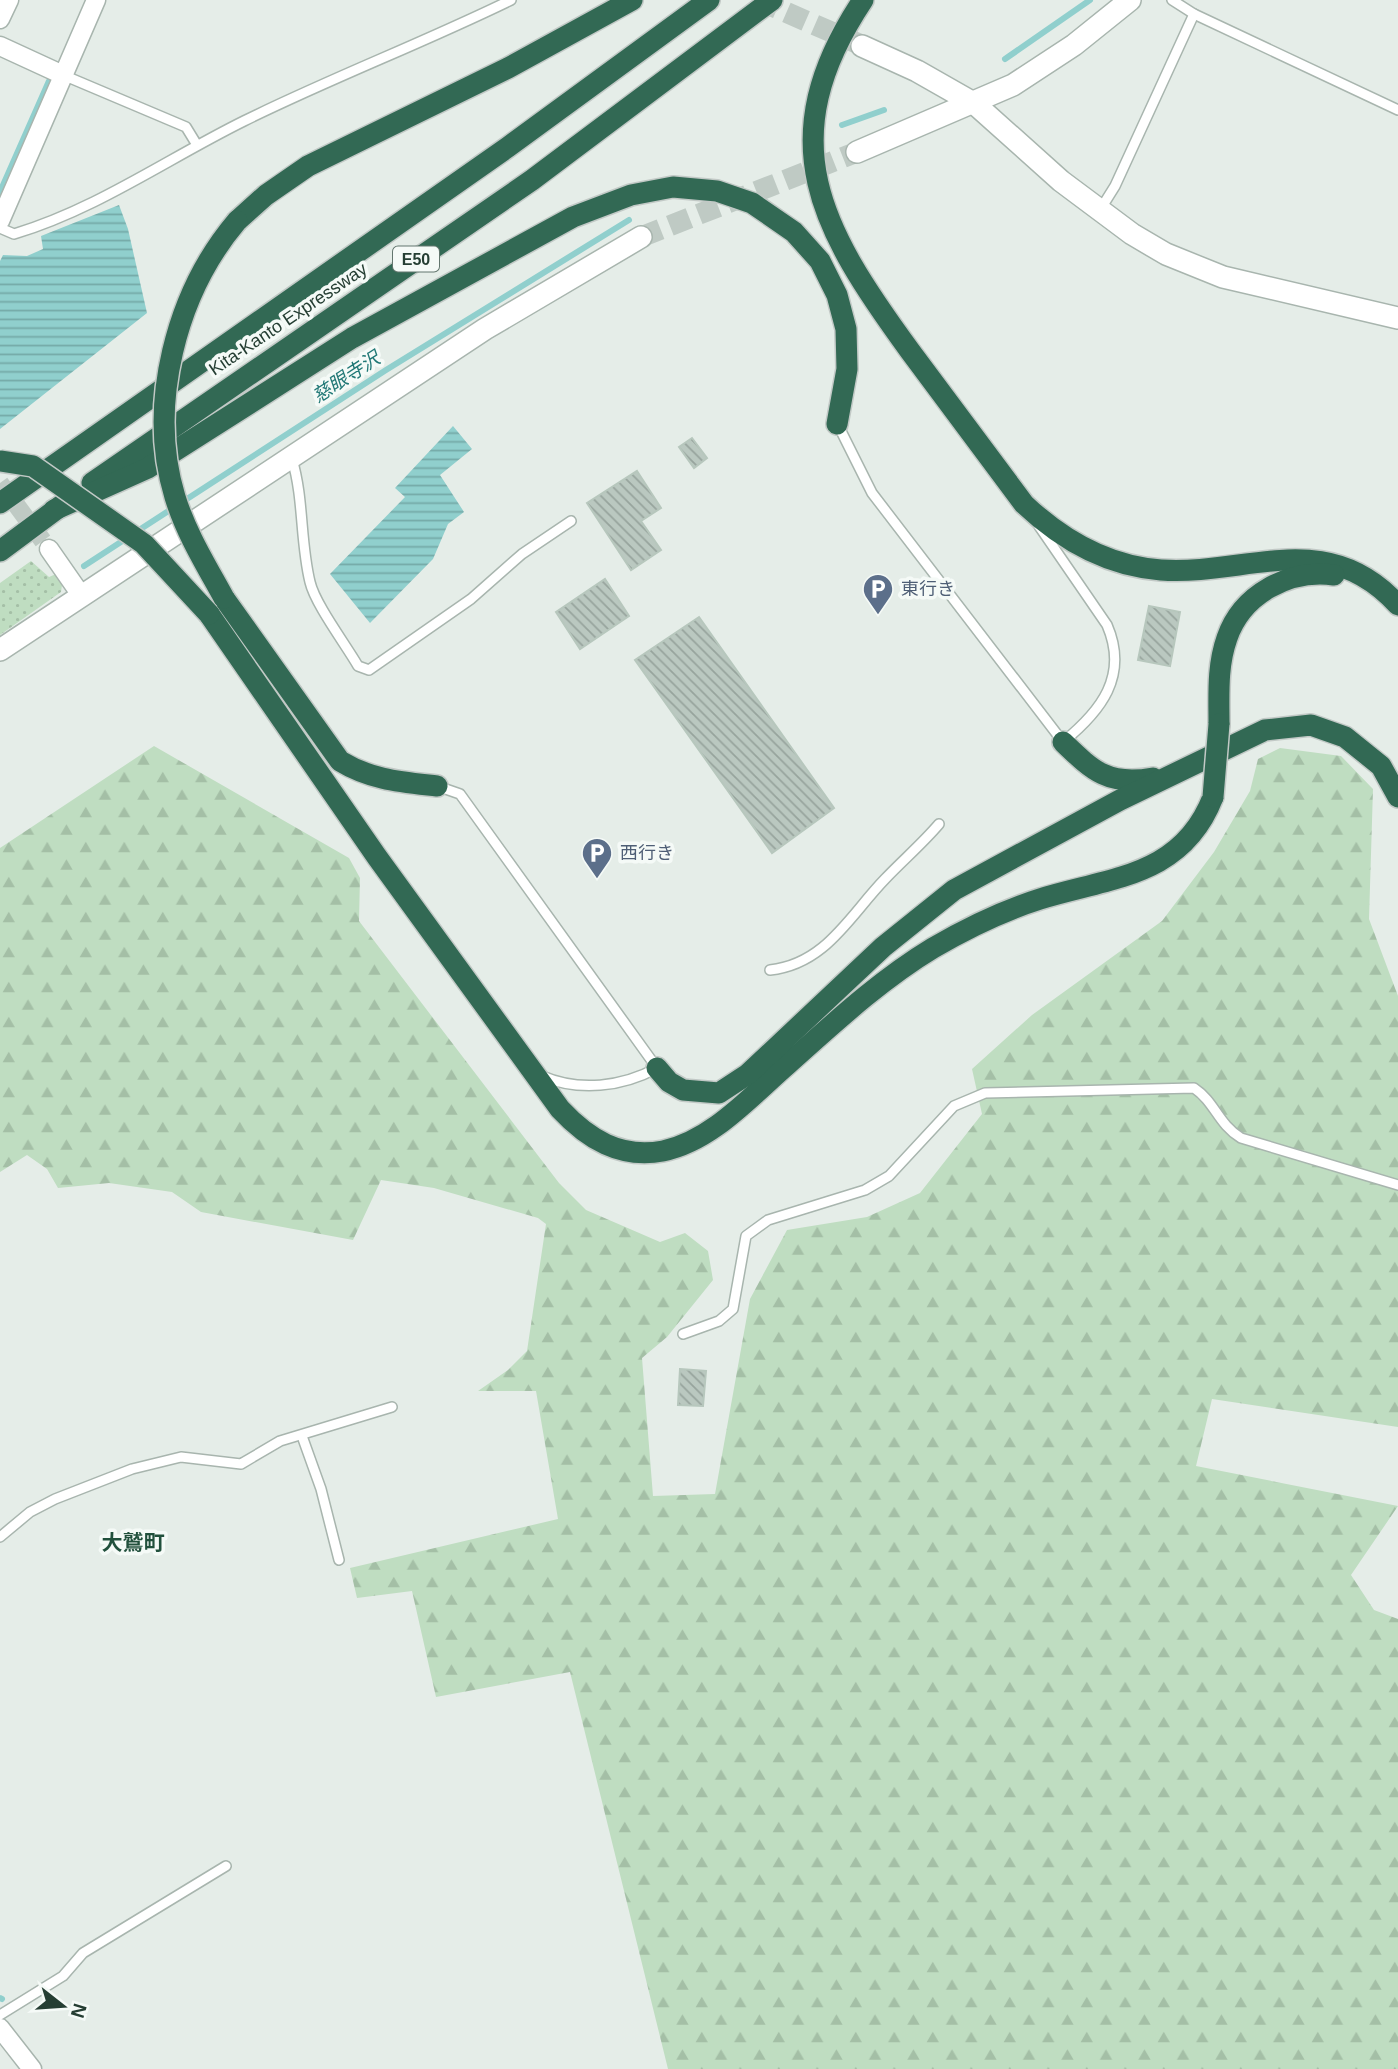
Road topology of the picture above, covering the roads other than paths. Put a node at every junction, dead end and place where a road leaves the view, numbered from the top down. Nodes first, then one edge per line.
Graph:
1 (9, 0) edge
2 (96, 0) edge
3 (511, 0) edge
4 (632, 0) edge
5 (709, 0) edge
6 (772, 0) edge
7 (863, 0) edge
8 (1130, 0) edge
9 (1172, 0) edge
10 (1194, 14) junction
11 (0, 19) edge
12 (0, 46) edge
13 (862, 46) tunnel mouth
14 (63, 75) junction
15 (975, 104) junction
16 (1398, 110) edge
17 (197, 145) junction
18 (857, 152) tunnel mouth
19 (1100, 210) junction
20 (0, 221) edge
21 (0, 228) edge
22 (640, 237) tunnel mouth
23 (1398, 318) edge
24 (837, 424) joint
25 (291, 457) junction
26 (0, 461) edge
27 (0, 503) edge
28 (1024, 504) junction
29 (54, 510) junction
30 (571, 521) dead end
31 (49, 549) tunnel mouth
32 (0, 551) edge
33 (1374, 584) junction
34 (82, 595) junction
35 (1398, 605) edge
36 (0, 650) edge
37 (1062, 742) junction
38 (1168, 775) junction
39 (438, 786) joint
40 (1397, 791) edge
41 (939, 824) dead end
42 (770, 970) dead end
43 (657, 1068) junction
44 (534, 1072) junction
45 (1398, 1185) edge
46 (683, 1334) dead end
47 (392, 1407) dead end
48 (302, 1436) junction
49 (0, 1537) edge
50 (339, 1560) dead end
51 (226, 1866) dead end
52 (0, 2015) edge
53 (0, 2028) edge
54 (32, 2069) edge

1 - 11 street
2 - 14 street
3 - 17 lane
4 - 39 highway, bridge
5 - 27 highway, Kita-Kanto Expressway / E50
6 - 29 highway, Kita-Kanto Expressway / E50
7 - 28 highway
8 - 15 street
9 - 10 lane
10 - 16 lane
10 - 19 lane
12 - 14 street
13 - 15 street
14 - 17 lane
14 - 20 street
15 - 18 street
15 - 19 street
17 - 21 lane
19 - 23 street
22 - 25 street
24 - 29 highway
24 - 37 lane
25 - 30 lane
25 - 34 street
26 - 44 highway, bridge
28 - 33 highway
28 - 37 lane
29 - 32 highway, Kita-Kanto Expressway / E50
31 - 34 street
33 - 35 highway
33 - 44 highway, bridge
34 - 36 street
37 - 38 highway
38 - 40 highway
38 - 43 highway
39 - 43 lane
41 - 42 lane
43 - 44 lane
45 - 46 lane
47 - 48 lane
48 - 49 lane
48 - 50 lane
51 - 52 lane
53 - 54 street

